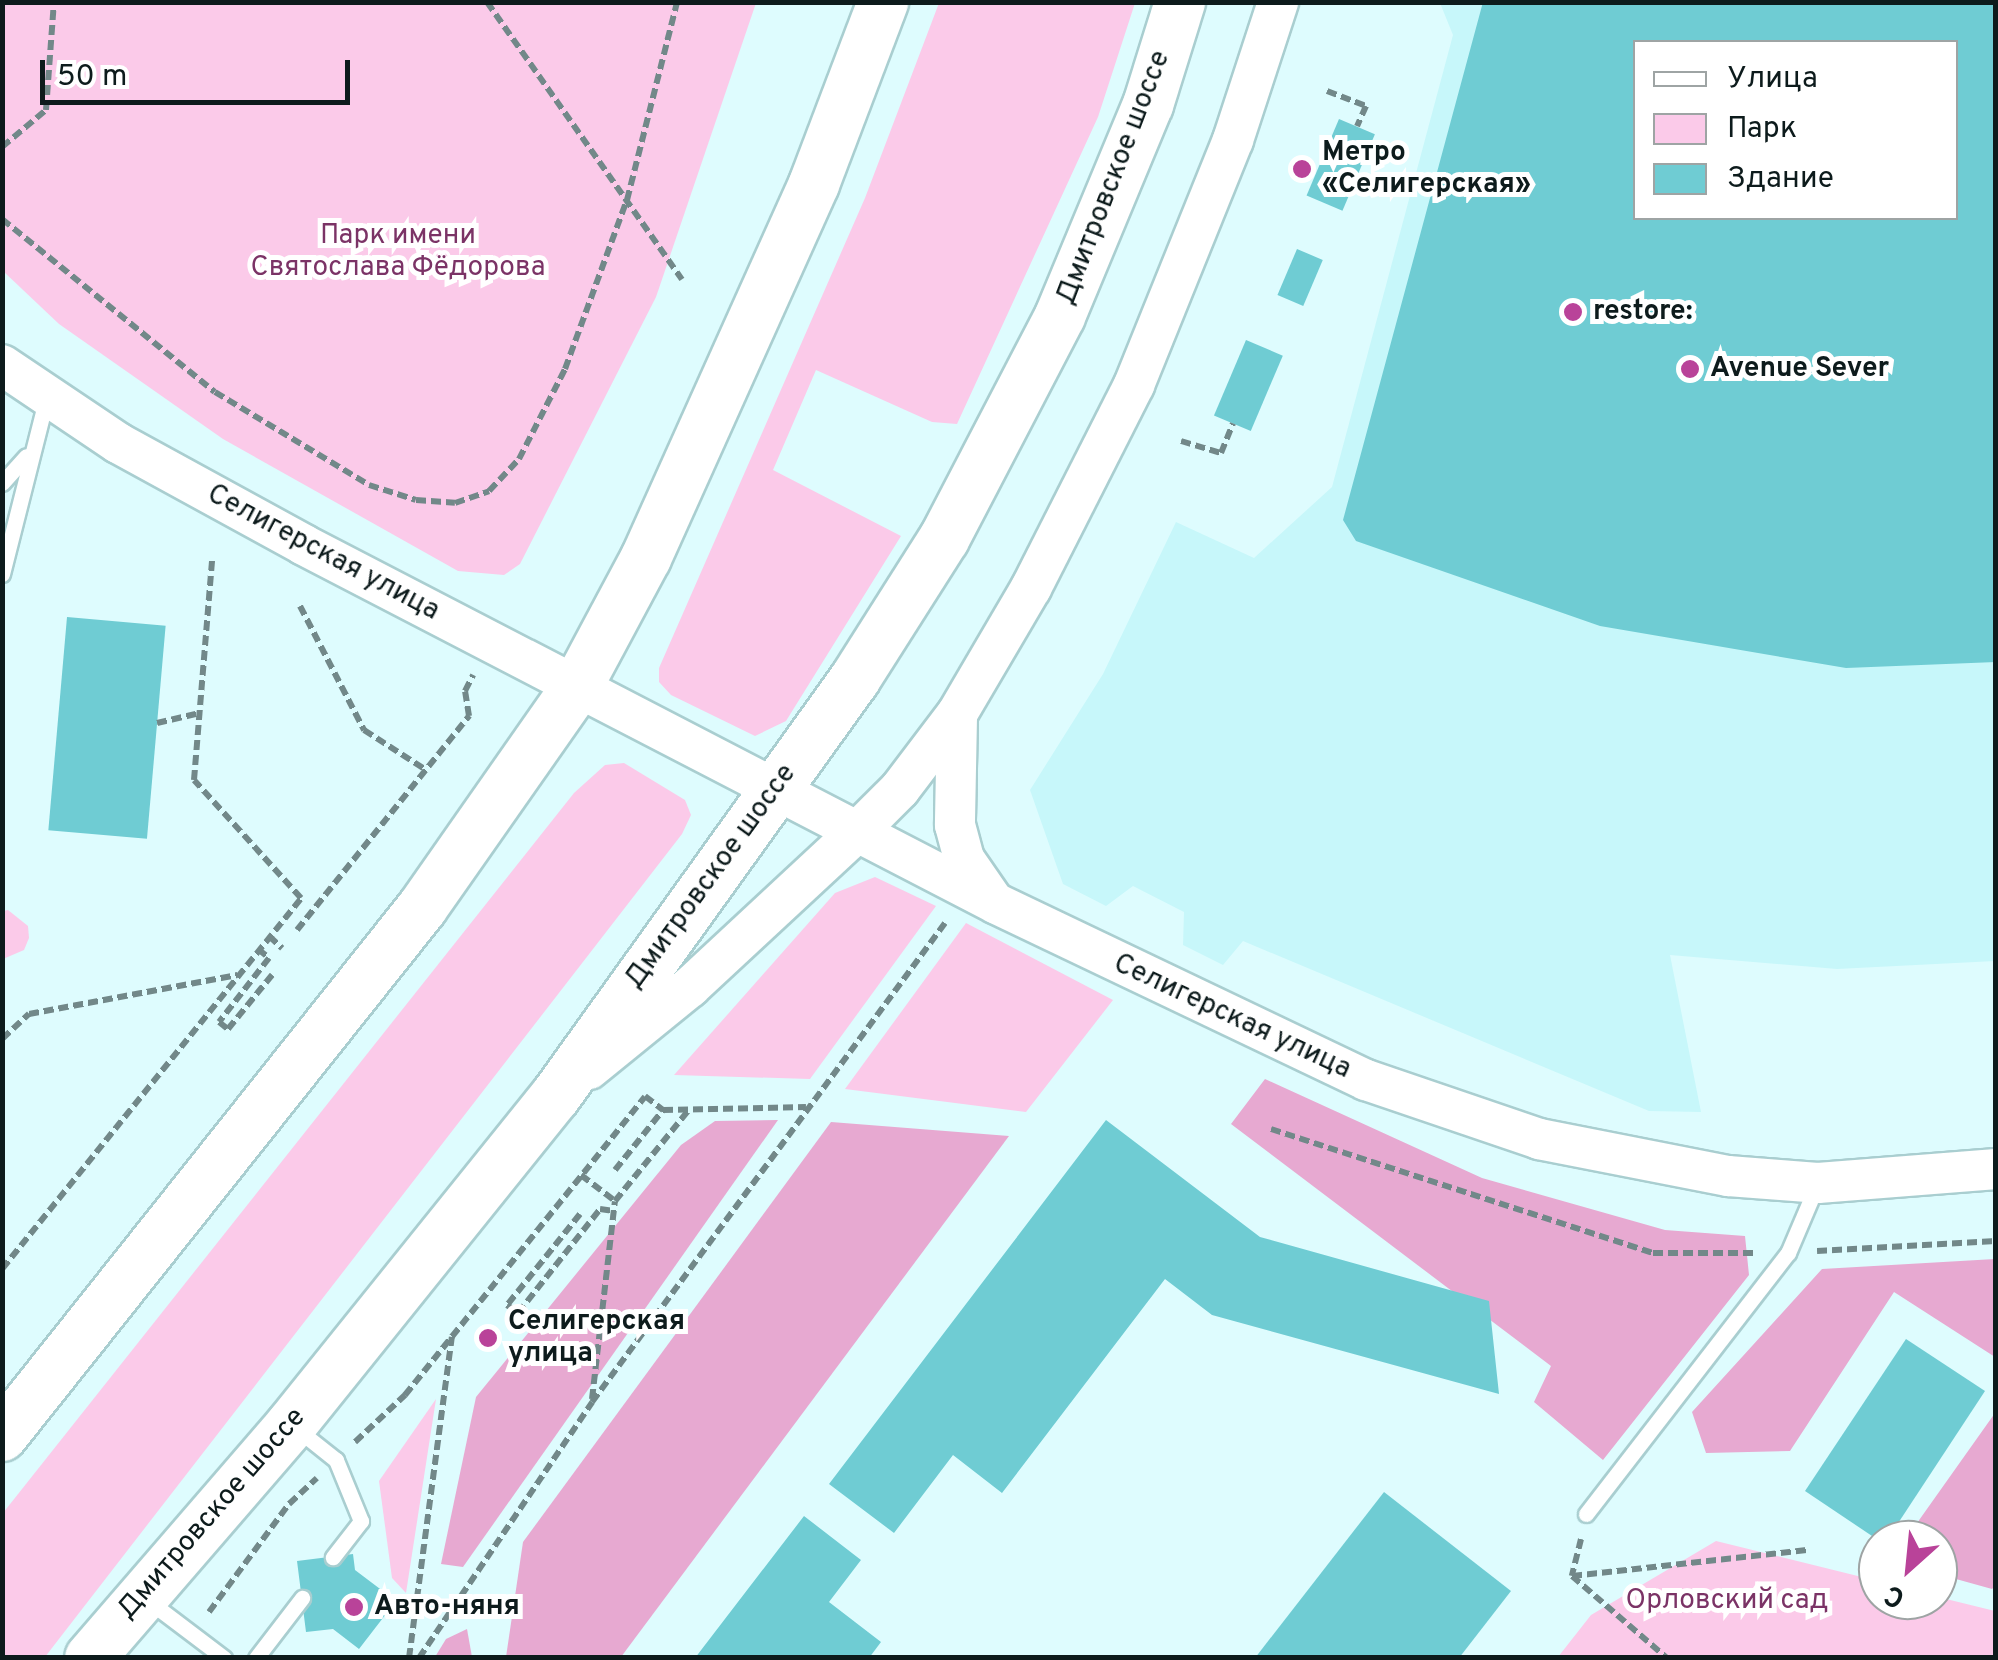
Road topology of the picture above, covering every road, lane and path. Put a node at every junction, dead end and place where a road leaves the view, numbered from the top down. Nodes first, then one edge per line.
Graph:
1 (54, 2) edge
2 (487, 2) edge
3 (677, 2) edge
4 (883, 2) edge
5 (1180, 2) edge
6 (1278, 2) edge
7 (1327, 91) dead end
8 (1357, 126) dead end
9 (2, 147) edge
10 (627, 200) junction
11 (2, 219) edge
12 (682, 279) dead end
13 (2, 364) edge
14 (46, 400) junction
15 (1233, 423) dead end
16 (1181, 442) dead end
17 (30, 453) junction
18 (2, 483) edge
19 (212, 560) dead end
20 (2, 574) edge
21 (300, 606) dead end
22 (577, 687) junction
23 (465, 691) dead end
24 (200, 713) junction
25 (957, 714) junction
26 (157, 723) dead end
27 (426, 770) junction
28 (776, 786) junction
29 (858, 830) junction
30 (998, 904) junction
31 (954, 910) dead end
32 (296, 930) dead end
33 (269, 936) junction
34 (282, 948) dead end
35 (258, 950) junction
36 (237, 975) junction
37 (272, 975) dead end
38 (2, 1039) edge
39 (554, 1096) junction
40 (807, 1108) junction
41 (664, 1110) junction
42 (689, 1110) junction
43 (1272, 1129) dead end
44 (616, 1170) dead end
45 (1996, 1170) edge
46 (582, 1174) junction
47 (1818, 1183) junction
48 (615, 1201) junction
49 (614, 1211) junction
50 (580, 1214) dead end
51 (1996, 1241) edge
52 (1788, 1253) junction
53 (2, 1269) edge
54 (592, 1402) junction
55 (292, 1425) junction
56 (2, 1436) edge
57 (1586, 1514) joint
58 (1807, 1550) dead end
59 (333, 1557) dead end
60 (1572, 1576) junction
61 (139, 1594) junction
62 (302, 1598) dead end
63 (90, 1658) edge
64 (224, 1658) edge
65 (256, 1658) edge
66 (409, 1658) edge
67 (419, 1658) edge
68 (1668, 1658) edge

1 - 9 path
2 - 10 path
3 - 10 path
4 - 22 main road
5 - 28 main road, Дмитровское шоссе
6 - 25 street
7 - 8 path
10 - 11 path
10 - 12 path
13 - 14 street, Селигерская улица
14 - 17 lane
14 - 22 street, Селигерская улица
15 - 16 path
17 - 18 lane
17 - 20 lane
19 - 24 path
21 - 27 path
22 - 28 street, Селигерская улица
22 - 56 main road
23 - 27 path
24 - 26 path
24 - 33 path
25 - 29 street
25 - 30 street
27 - 32 path
28 - 29 street, Селигерская улица
28 - 39 main road, Дмитровское шоссе
29 - 30 street, Селигерская улица
29 - 39 street
30 - 47 street, Селигерская улица
31 - 40 path
33 - 34 path
33 - 35 path
35 - 36 path
35 - 37 path
36 - 38 path
36 - 53 path
39 - 55 main road, Дмитровское шоссе
40 - 42 path
40 - 54 path
41 - 42 path
41 - 44 path
41 - 46 path
42 - 48 path
43 - 52 path
45 - 47 street, Селигерская улица
46 - 48 path
46 - 66 path
47 - 52 lane
48 - 49 path
49 - 50 path
49 - 54 path
51 - 52 path
52 - 57 lane
54 - 67 path
55 - 59 lane
55 - 61 main road, Дмитровское шоссе
57 - 60 path
58 - 60 path
60 - 68 path
61 - 63 main road, Дмитровское шоссе
61 - 64 lane
62 - 65 lane

